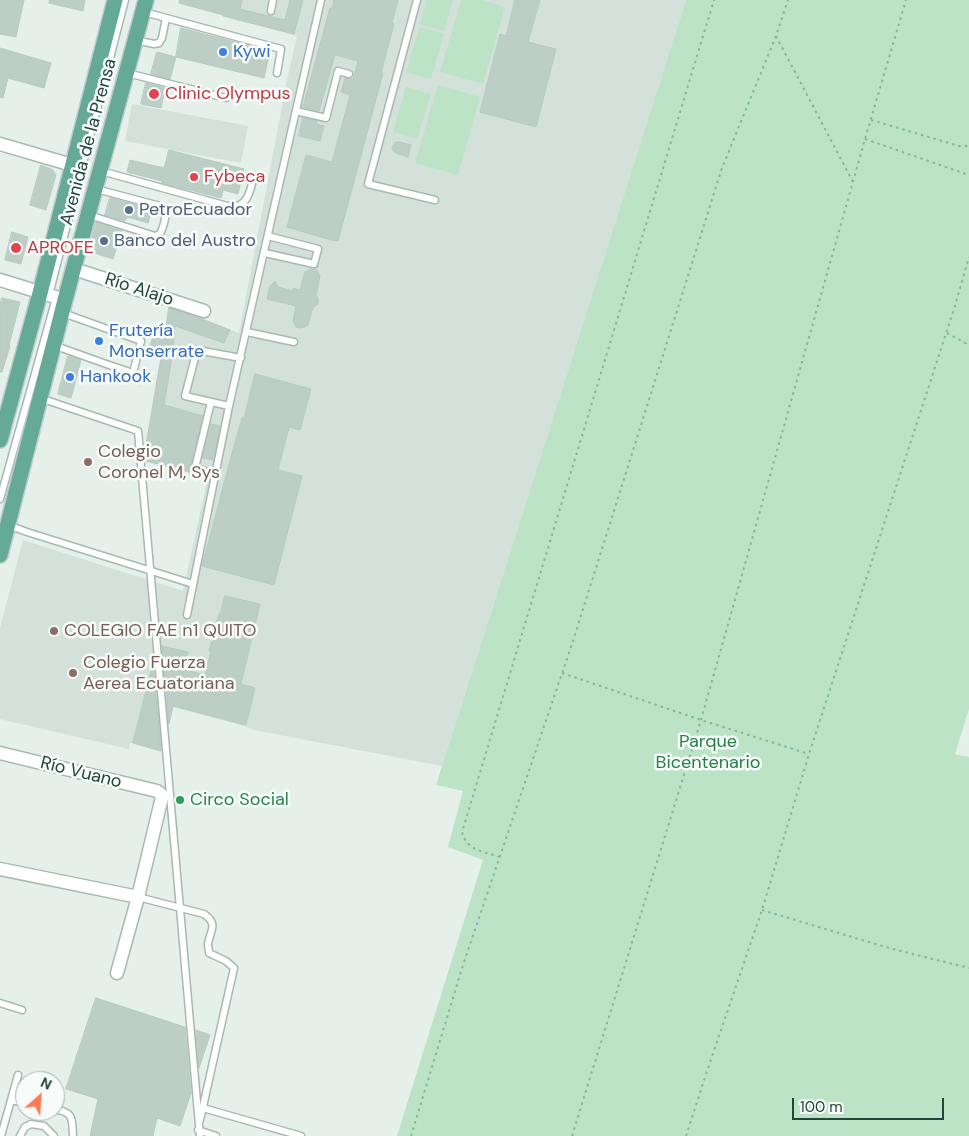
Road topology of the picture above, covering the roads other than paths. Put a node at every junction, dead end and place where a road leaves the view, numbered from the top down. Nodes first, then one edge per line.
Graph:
1 (115, 0) edge
2 (125, 0) edge
3 (274, 0) edge
4 (321, 0) edge
5 (417, 0) edge
6 (144, 6) edge
7 (271, 11) dead end
8 (166, 18) junction
9 (135, 40) junction
10 (126, 73) junction
11 (277, 73) dead end
12 (349, 74) dead end
13 (226, 98) dead end
14 (296, 111) junction
15 (0, 144) edge
16 (72, 165) junction
17 (100, 170) junction
18 (254, 176) dead end
19 (96, 189) junction
20 (435, 200) dead end
21 (89, 215) junction
22 (268, 236) junction
23 (265, 253) junction
24 (74, 269) junction
25 (0, 280) edge
26 (54, 300) junction
27 (204, 311) dead end
28 (246, 332) junction
29 (294, 342) dead end
30 (53, 345) junction
31 (241, 358) junction
32 (40, 398) junction
33 (211, 402) junction
34 (230, 406) junction
35 (0, 440) edge
36 (216, 475) junction
37 (0, 499) edge
38 (8, 525) junction
39 (0, 555) edge
40 (193, 584) junction
41 (187, 615) dead end
42 (0, 753) edge
43 (0, 869) edge
44 (138, 897) junction
45 (118, 973) dead end
46 (0, 1003) edge
47 (22, 1010) dead end
48 (15, 1086) edge
49 (11, 1100) junction
50 (15, 1101) edge
51 (203, 1108) junction
52 (65, 1112) edge
53 (47, 1128) junction
54 (198, 1134) edge
55 (1, 1136) edge
56 (20, 1136) edge
57 (45, 1136) edge
58 (54, 1136) edge
59 (73, 1136) edge
60 (216, 1136) edge
61 (302, 1136) edge

1 - 16 main road, Avenida de la Prensa
2 - 26 lane
3 - 7 lane
4 - 14 lane
5 - 20 lane
6 - 8 lane
6 - 9 main road, Avenida de la Prensa
8 - 9 lane
8 - 11 lane
9 - 10 main road, Avenida de la Prensa
10 - 13 lane
10 - 17 main road, Avenida de la Prensa
12 - 14 lane
14 - 22 lane
15 - 16 street
16 - 26 main road, Avenida de la Prensa
17 - 18 lane
17 - 19 main road, Avenida de la Prensa
19 - 21 main road, Avenida de la Prensa
19 - 21 lane
21 - 24 main road, Avenida de la Prensa
22 - 23 lane
22 - 23 lane
23 - 28 lane
24 - 26 main road, Avenida de la Prensa
24 - 27 street, Río Alajo
25 - 26 street
26 - 30 main road, Avenida de la Prensa
26 - 30 lane
26 - 35 main road, Avenida de la Prensa
26 - 37 lane
28 - 29 lane
28 - 31 lane
30 - 32 main road, Avenida de la Prensa
31 - 33 lane
31 - 34 lane
32 - 38 main road, Avenida de la Prensa
32 - 54 lane
33 - 34 lane
33 - 36 lane
34 - 36 lane
36 - 40 lane
38 - 39 main road, Avenida de la Prensa
38 - 40 lane
40 - 41 lane
42 - 44 street, Río Vuano
43 - 44 street
44 - 45 street
44 - 51 lane
46 - 47 lane
48 - 49 lane
49 - 50 lane
49 - 55 lane
51 - 54 lane
51 - 61 lane
52 - 59 lane
53 - 56 lane
53 - 57 lane
53 - 58 lane
54 - 60 lane

